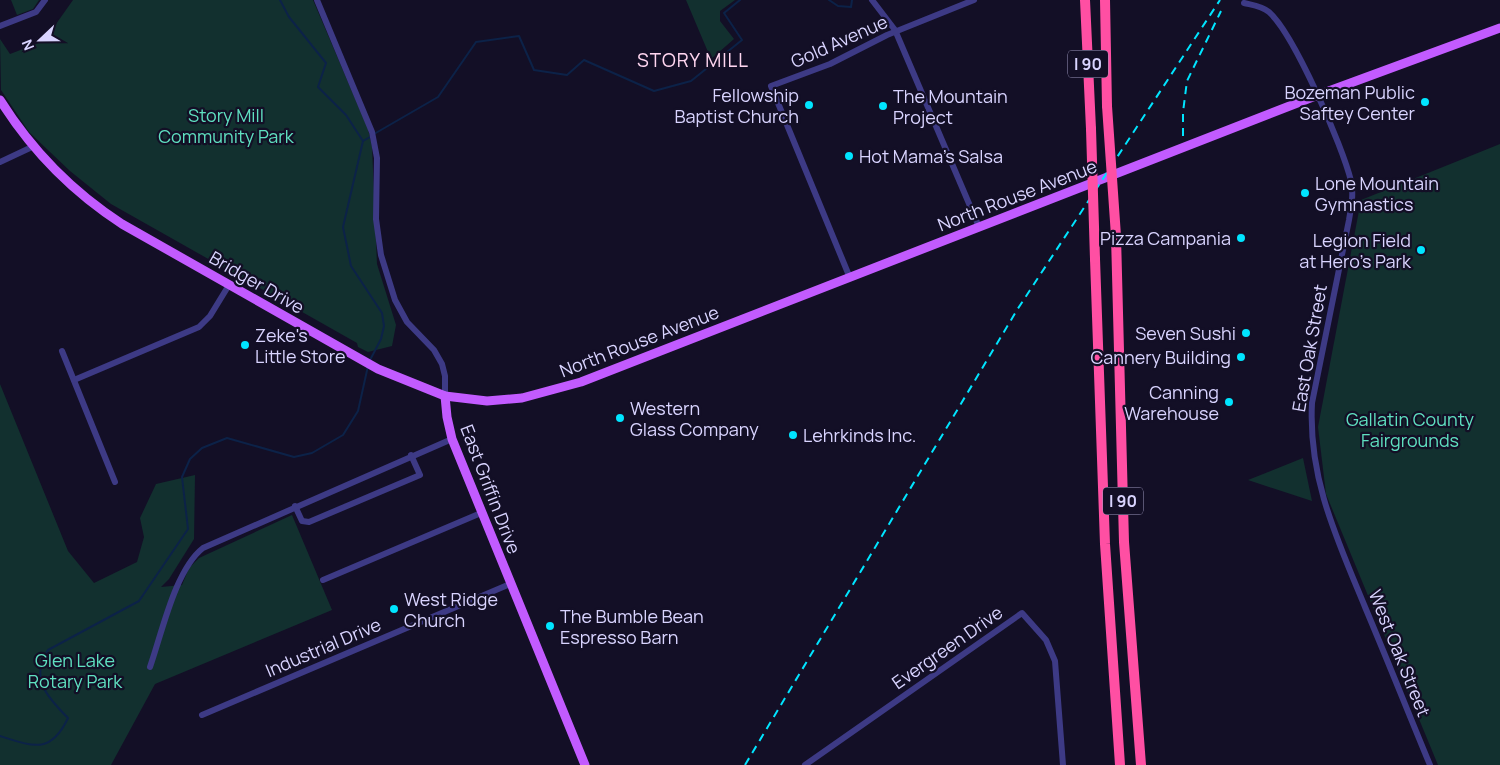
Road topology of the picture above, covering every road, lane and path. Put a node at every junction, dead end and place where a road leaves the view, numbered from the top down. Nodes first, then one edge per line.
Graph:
1 (45, 0) edge
2 (317, 0) edge
3 (872, 0) edge
4 (974, 0) edge
5 (1085, 0) edge
6 (1105, 0) edge
7 (1244, 4) dead end
8 (0, 26) edge
9 (1500, 28) edge
10 (896, 32) junction
11 (1318, 95) junction
12 (0, 100) edge
13 (32, 147) junction
14 (0, 162) edge
15 (979, 227) junction
16 (850, 278) junction
17 (229, 285) junction
18 (62, 351) dead end
19 (74, 380) junction
20 (546, 393) joint
21 (445, 396) junction
22 (452, 439) junction
23 (411, 455) junction
24 (115, 482) dead end
25 (295, 506) junction
26 (481, 513) junction
27 (1343, 553) joint
28 (323, 580) dead end
29 (510, 584) junction
30 (150, 667) dead end
31 (202, 715) dead end
32 (585, 765) edge
33 (805, 765) edge
34 (1063, 765) edge
35 (1120, 765) edge
36 (1141, 765) edge
37 (1430, 765) edge

1 - 8 street
2 - 21 street, East Griffin Drive
3 - 10 street
4 - 10 street, Gold Avenue
5 - 35 highway, I 90, bridge
6 - 36 highway, I 90, bridge
7 - 11 street, East Oak Street
9 - 11 main road, North Rouse Avenue
10 - 15 street
10 - 16 street, Gold Avenue
11 - 15 main road, North Rouse Avenue
11 - 27 street, East Oak Street
12 - 13 main road, Bridger Drive
13 - 14 street
13 - 17 main road, Bridger Drive
15 - 16 main road, North Rouse Avenue
16 - 20 main road, North Rouse Avenue
17 - 19 street
17 - 21 main road, Bridger Drive
18 - 19 street
19 - 24 street
20 - 21 main road, Bridger Drive
21 - 22 main road, East Griffin Drive
22 - 23 street
22 - 26 main road, East Griffin Drive
23 - 25 street
23 - 25 street
25 - 30 street
26 - 28 street
26 - 29 main road, East Griffin Drive
27 - 37 street, West Oak Street
29 - 31 street, Industrial Drive
29 - 32 main road, East Griffin Drive
33 - 34 street, Evergreen Drive

